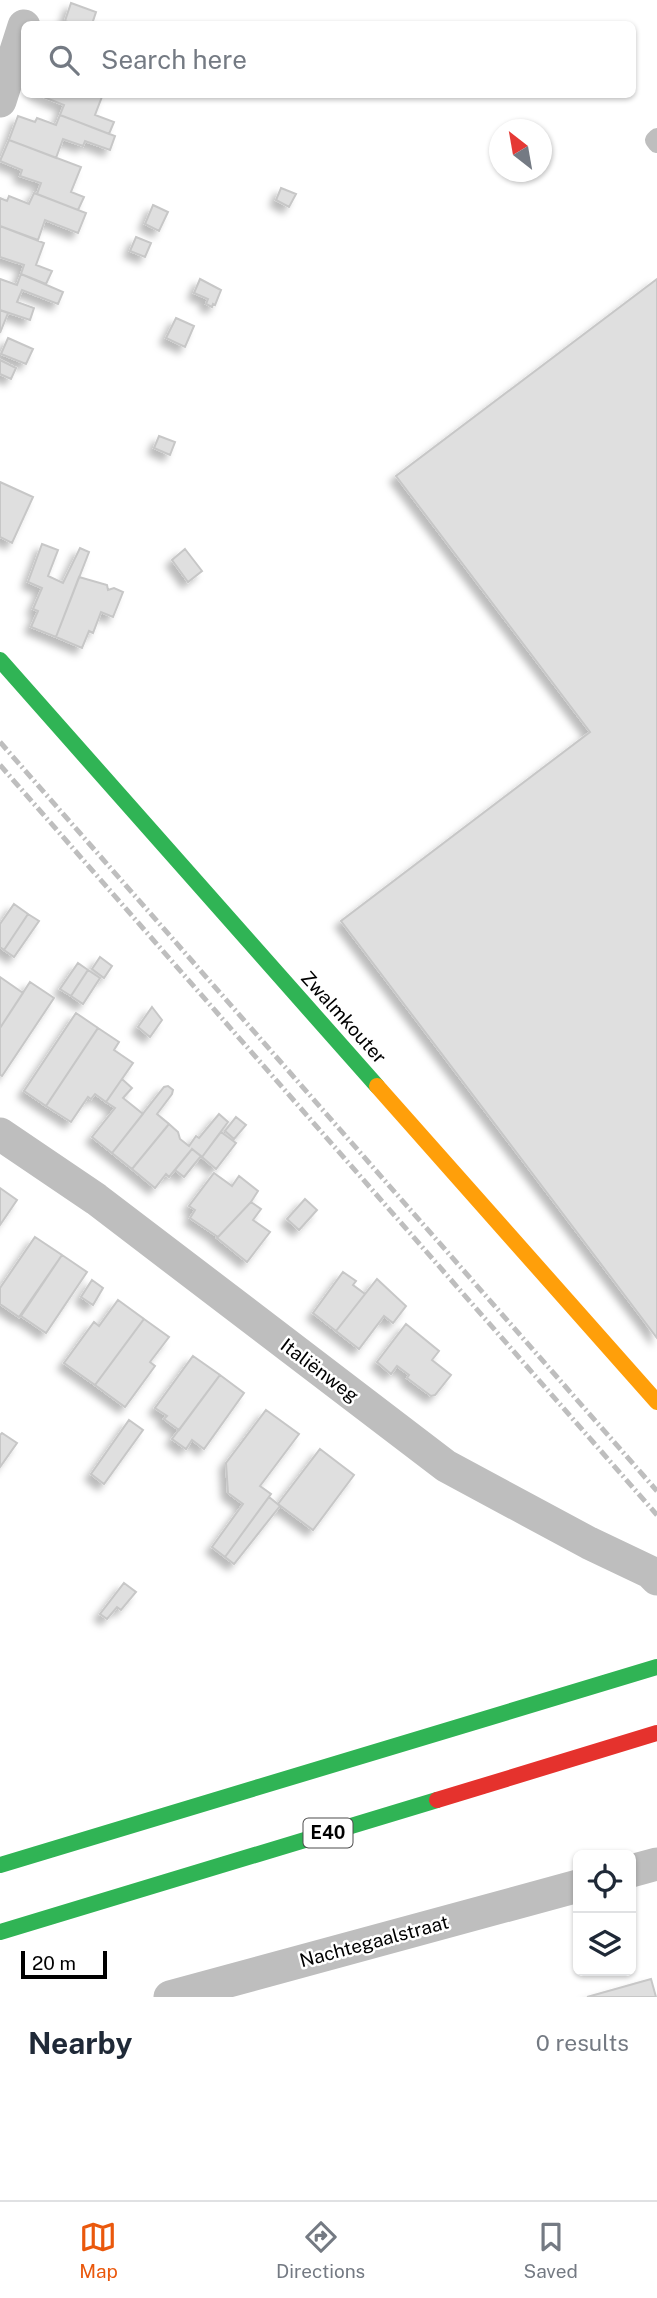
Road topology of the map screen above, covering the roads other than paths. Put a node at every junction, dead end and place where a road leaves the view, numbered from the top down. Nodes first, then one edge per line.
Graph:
1 (33, 0) edge
2 (26, 21) edge
3 (21, 37) edge
4 (0, 101) edge
5 (657, 137) edge
6 (657, 144) edge
7 (0, 660) edge
8 (0, 1134) edge
9 (657, 1402) edge
10 (657, 1579) edge
11 (657, 1667) edge
12 (657, 1733) edge
13 (657, 1864) edge
14 (0, 1865) edge
15 (636, 1870) edge
16 (573, 1887) edge
17 (0, 1932) edge
18 (237, 1988) edge
19 (170, 1997) edge

1 - 2 street
3 - 4 street
5 - 6 lane
7 - 9 main road, Zwalmkouter
8 - 10 street, Italiënweg
11 - 14 main road
12 - 17 main road, E40
13 - 15 street
16 - 18 street, Nachtegaalstraat
18 - 19 street, Nachtegaalstraat

